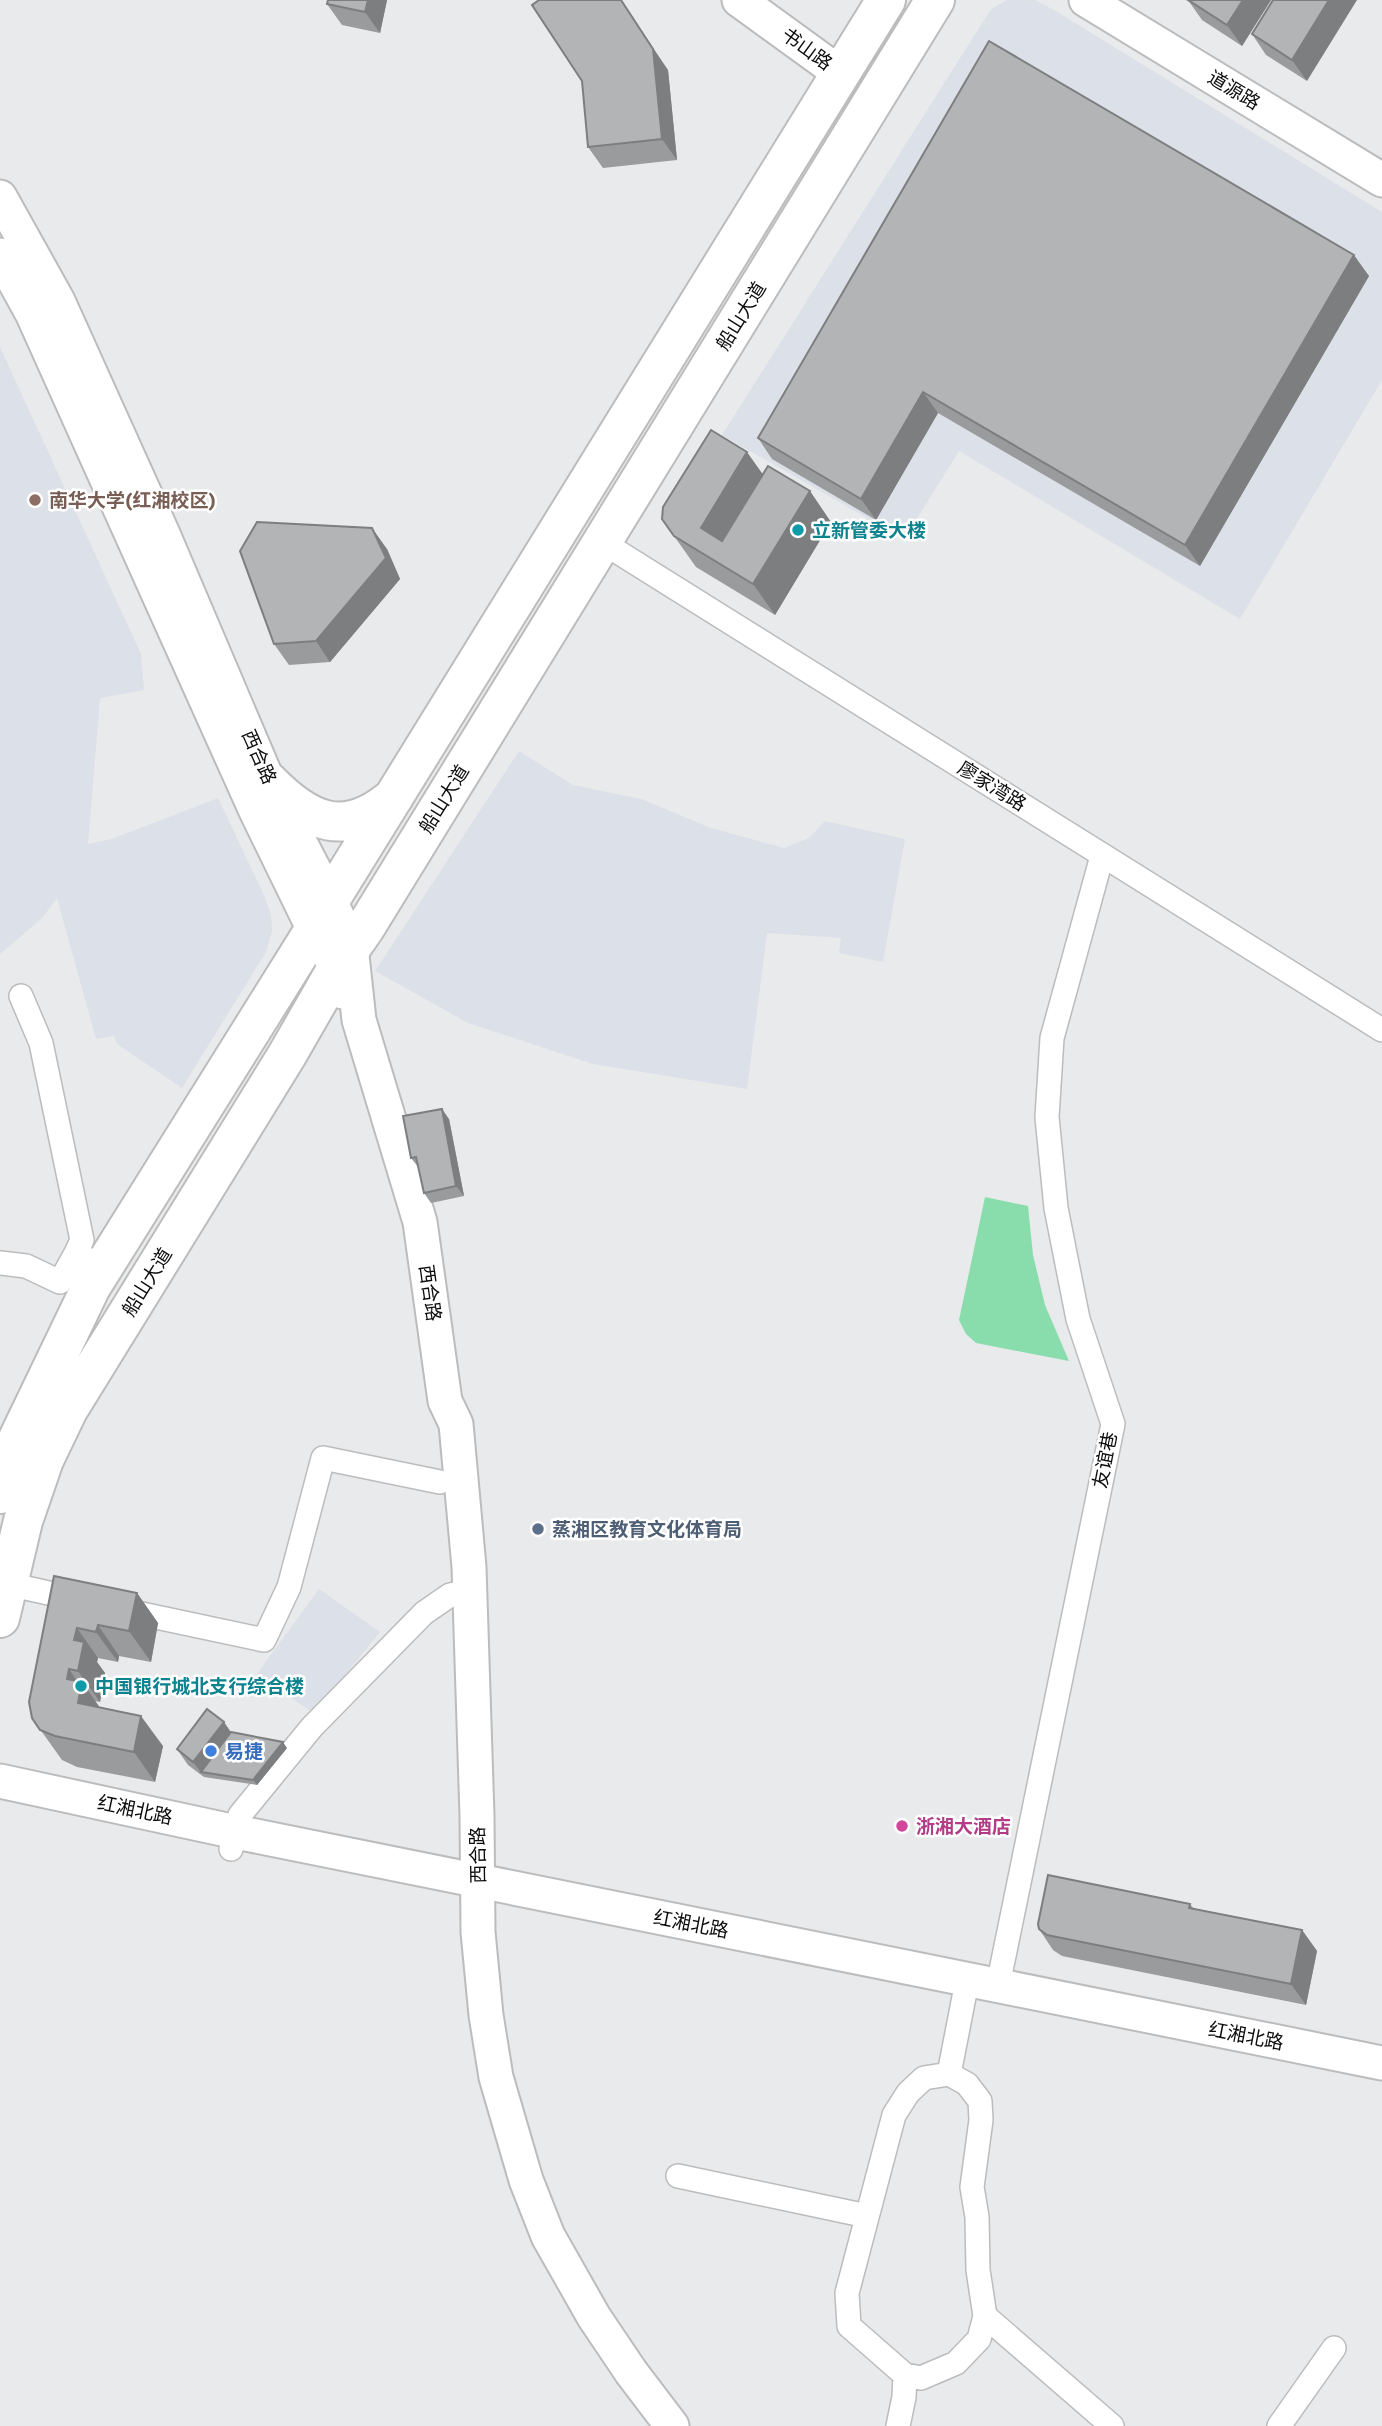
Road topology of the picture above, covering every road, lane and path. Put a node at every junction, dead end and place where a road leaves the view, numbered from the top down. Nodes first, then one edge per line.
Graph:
1 (738, 0) edge
2 (886, 0) edge
3 (935, 0) edge
4 (1086, 0) edge
5 (1115, 0) edge
6 (841, 74) junction
7 (1382, 162) edge
8 (1382, 180) edge
9 (0, 197) edge
10 (0, 255) edge
11 (602, 542) junction
12 (398, 793) junction
13 (262, 796) junction
14 (1102, 856) junction
15 (322, 915) junction
16 (344, 957) junction
17 (21, 996) dead end
18 (261, 1016) junction
19 (1382, 1030) edge
20 (90, 1260) junction
21 (0, 1263) edge
22 (7, 1447) edge
23 (448, 1491) junction
24 (0, 1494) edge
25 (460, 1593) junction
26 (4, 1601) edge
27 (0, 1781) edge
28 (0, 1799) edge
29 (234, 1840) junction
30 (467, 1888) junction
31 (998, 1985) junction
32 (964, 1997) junction
33 (1382, 2063) edge
34 (949, 2074) junction
35 (1382, 2082) edge
36 (678, 2176) dead end
37 (867, 2216) junction
38 (985, 2316) junction
39 (1335, 2348) dead end
40 (905, 2375) junction
41 (651, 2426) edge
42 (672, 2426) edge
43 (898, 2426) edge
44 (1112, 2426) edge
45 (1279, 2426) edge

1 - 6 main road, 书山路
2 - 6 highway
3 - 11 highway, 船山大道
4 - 8 main road, 道源路
5 - 7 main road, 道源路
6 - 12 highway
9 - 13 main road, 西合路
10 - 13 main road, 西合路
11 - 14 street, 廖家湾路
11 - 16 highway, 船山大道
12 - 13 highway
12 - 15 highway
13 - 15 main road, 西合路
13 - 18 main road
14 - 19 street, 廖家湾路
14 - 31 street, 友谊巷
15 - 16 main road, 西合路
15 - 18 highway
16 - 23 main road, 西合路
16 - 26 highway, 船山大道
17 - 20 street
18 - 20 highway
20 - 21 street
20 - 22 highway
22 - 24 highway
23 - 25 main road, 西合路
23 - 26 street
25 - 29 street
25 - 30 main road, 西合路
27 - 29 main road, 红湘北路
28 - 29 main road, 红湘北路
29 - 30 main road, 红湘北路
30 - 31 main road, 红湘北路
30 - 32 main road, 红湘北路
30 - 41 main road, 西合路
30 - 42 main road, 西合路
31 - 33 main road, 红湘北路
32 - 34 street
32 - 35 main road, 红湘北路
34 - 37 street
34 - 38 street
36 - 37 street
37 - 40 street
38 - 40 street
38 - 44 street
39 - 45 street
40 - 43 street

